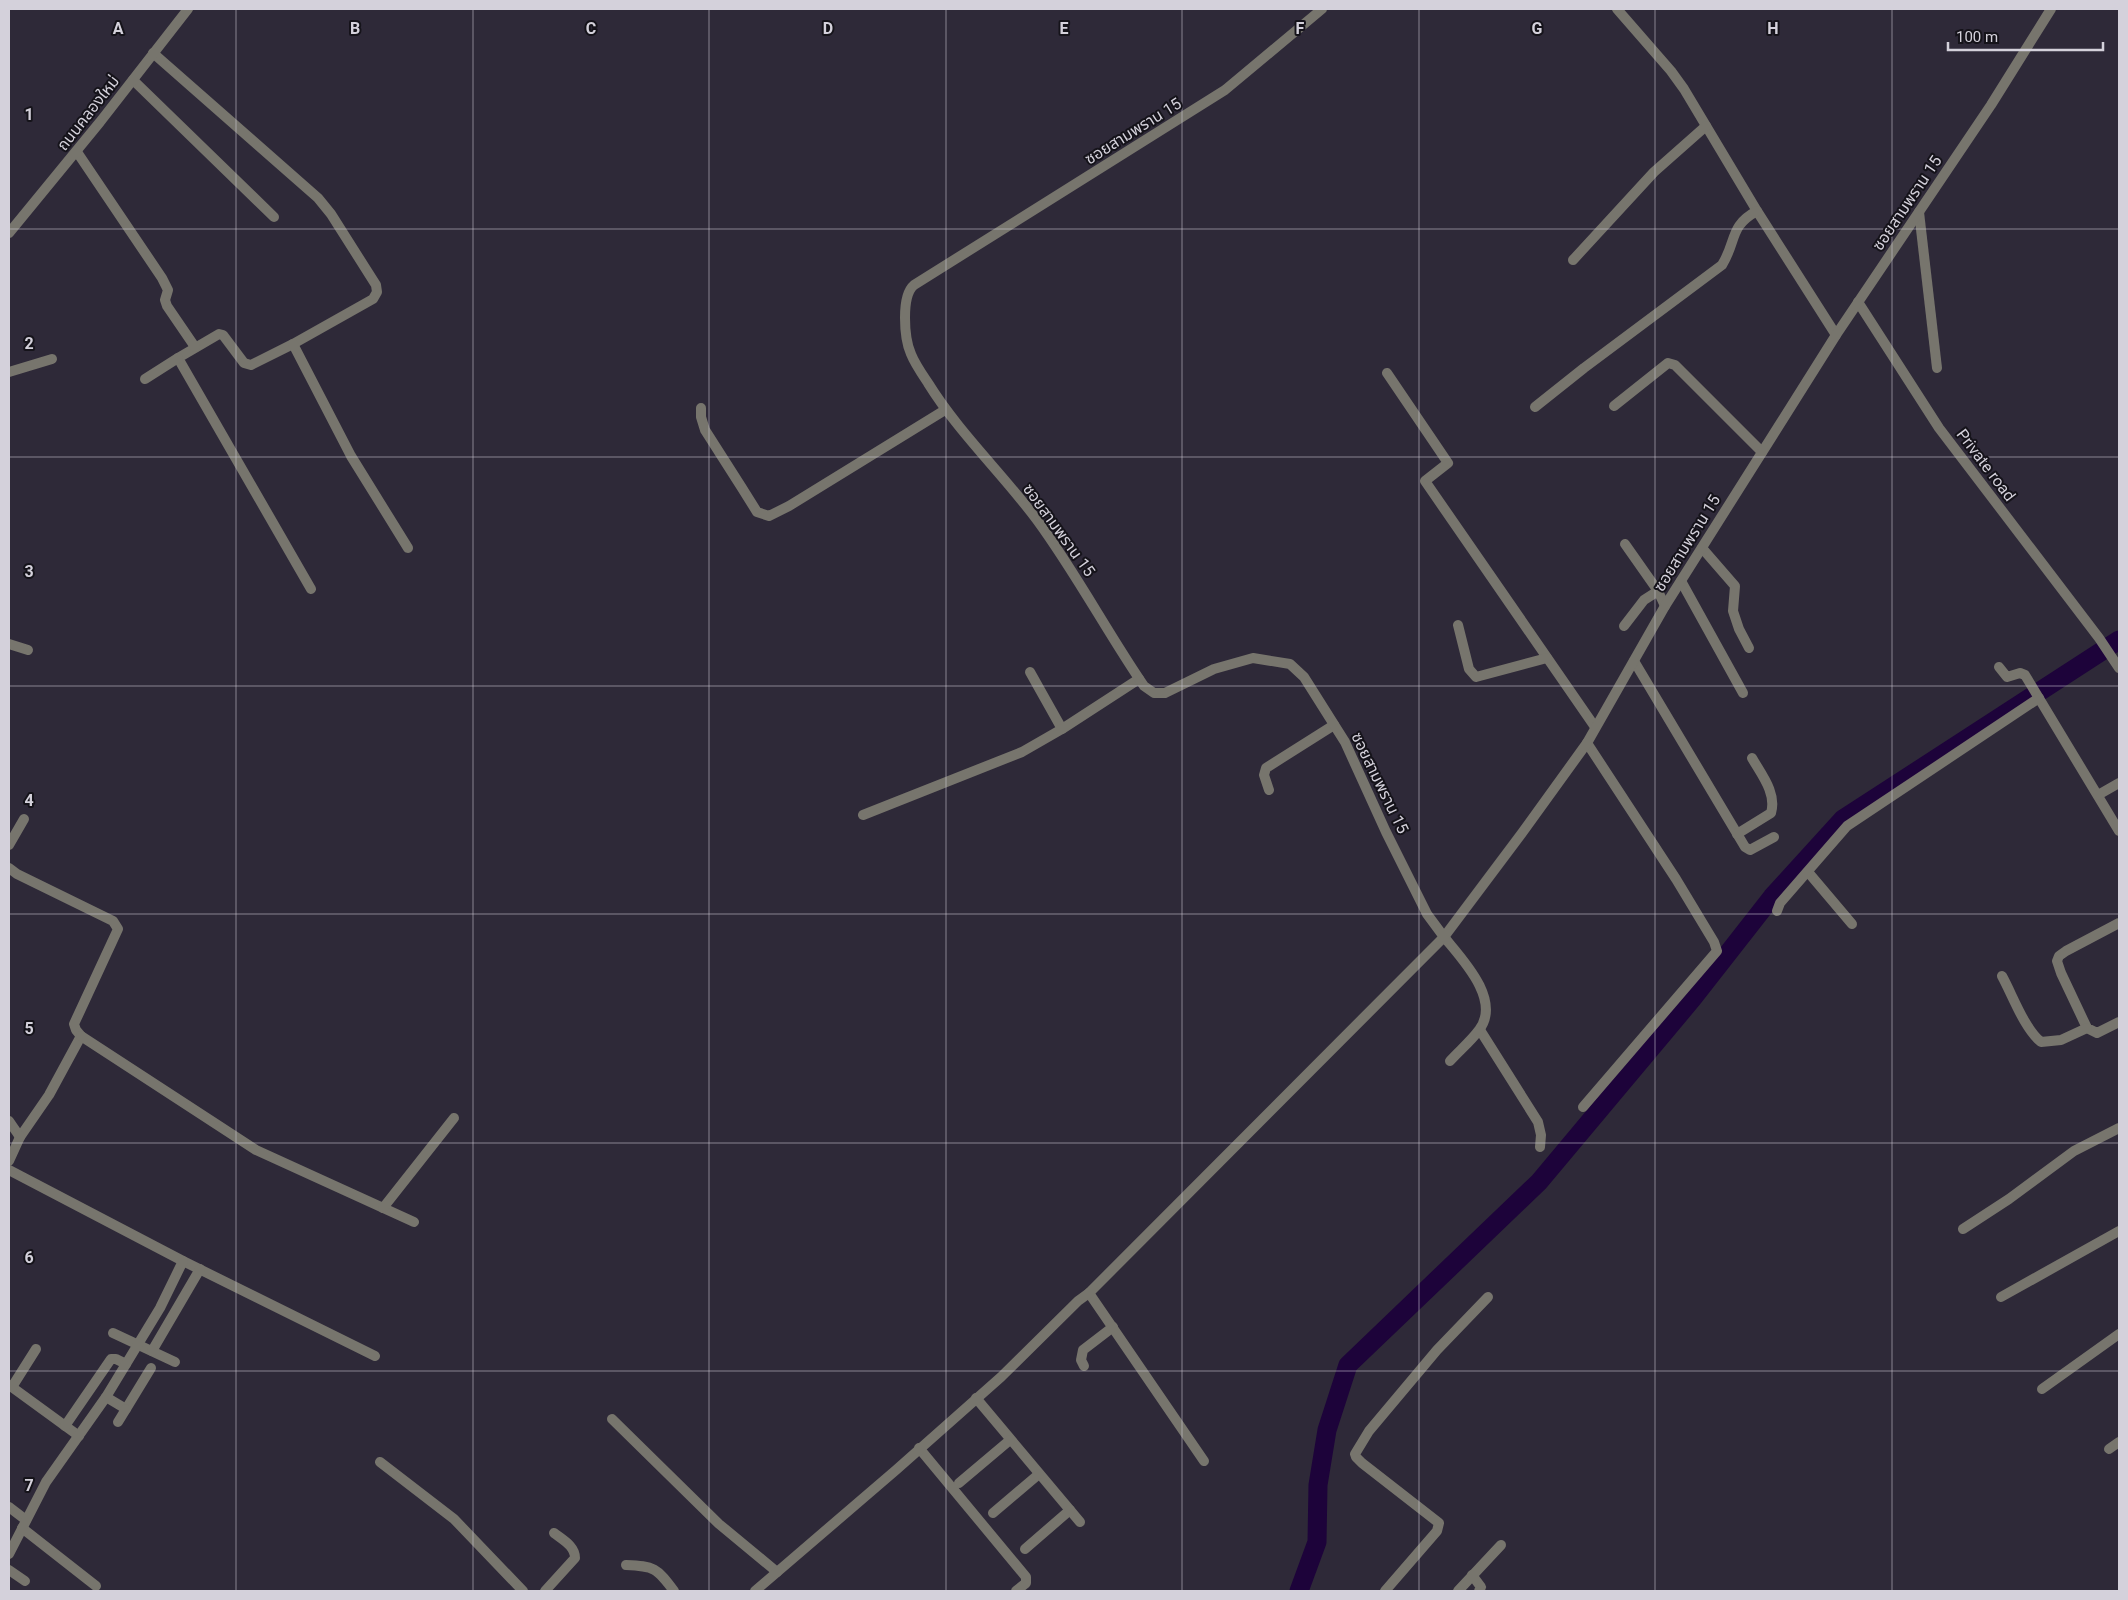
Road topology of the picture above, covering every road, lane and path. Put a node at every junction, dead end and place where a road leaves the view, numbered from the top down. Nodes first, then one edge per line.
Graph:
1 (188, 9) edge
2 (1322, 9) edge
3 (1617, 9) edge
4 (2051, 9) edge
5 (153, 53) junction
6 (133, 80) junction
7 (1706, 126) junction
8 (76, 152) junction
9 (1757, 211) junction
10 (1919, 212) junction
11 (274, 217) dead end
12 (9, 234) edge
13 (1573, 260) dead end
14 (1858, 302) junction
15 (1836, 335) junction
16 (293, 344) junction
17 (195, 347) junction
18 (178, 358) junction
19 (52, 359) dead end
20 (1937, 368) dead end
21 (9, 372) edge
22 (1387, 373) dead end
23 (145, 379) dead end
24 (1614, 406) dead end
25 (1535, 407) dead end
26 (701, 408) dead end
27 (945, 410) junction
28 (1762, 452) junction
29 (1625, 544) dead end
30 (408, 548) dead end
31 (1702, 548) junction
32 (1681, 581) junction
33 (311, 589) dead end
34 (1658, 591) junction
35 (1665, 606) junction
36 (1458, 625) dead end
37 (1624, 626) dead end
38 (9, 644) edge
39 (1749, 648) dead end
40 (28, 650) dead end
41 (1547, 658) junction
42 (1634, 661) junction
43 (2117, 665) edge
44 (1999, 667) dead end
45 (1030, 672) dead end
46 (1139, 679) junction
47 (1743, 693) dead end
48 (2038, 697) junction
49 (1334, 725) junction
50 (1595, 728) junction
51 (1062, 729) junction
52 (1586, 743) junction
53 (1752, 758) dead end
54 (2119, 783) edge
55 (1269, 790) dead end
56 (2098, 795) junction
57 (863, 815) dead end
58 (24, 819) dead end
59 (2119, 831) edge
60 (1737, 834) junction
61 (1774, 837) dead end
62 (9, 845) edge
63 (9, 868) edge
64 (1808, 872) junction
65 (1777, 911) dead end
66 (2119, 923) edge
67 (1852, 924) dead end
68 (1444, 936) junction
69 (2002, 976) dead end
70 (2119, 1022) edge
71 (2087, 1028) junction
72 (1480, 1030) junction
73 (81, 1036) junction
74 (1450, 1061) dead end
75 (1583, 1107) dead end
76 (454, 1118) dead end
77 (9, 1121) edge
78 (2119, 1128) edge
79 (20, 1136) junction
80 (1540, 1147) dead end
81 (9, 1161) edge
82 (9, 1170) edge
83 (383, 1208) junction
84 (414, 1222) dead end
85 (1963, 1229) dead end
86 (2119, 1231) edge
87 (183, 1262) junction
88 (200, 1269) junction
89 (1089, 1293) junction
90 (1488, 1297) dead end
91 (2001, 1298) dead end
92 (1113, 1327) junction
93 (113, 1333) dead end
94 (2119, 1334) edge
95 (138, 1345) junction
96 (36, 1349) dead end
97 (152, 1351) junction
98 (376, 1356) dead end
99 (175, 1362) dead end
100 (126, 1364) junction
101 (1084, 1366) dead end
102 (152, 1368) dead end
103 (10, 1386) edge
104 (2042, 1389) dead end
105 (106, 1398) junction
106 (976, 1398) junction
107 (126, 1409) junction
108 (612, 1419) dead end
109 (118, 1422) dead end
110 (66, 1426) junction
111 (79, 1436) junction
112 (1010, 1440) junction
113 (2119, 1442) edge
114 (919, 1448) junction
115 (2110, 1449) dead end
116 (1204, 1461) dead end
117 (380, 1462) dead end
118 (1039, 1474) junction
119 (959, 1483) dead end
120 (9, 1507) edge
121 (1070, 1510) junction
122 (993, 1513) dead end
123 (1080, 1522) dead end
124 (24, 1524) junction
125 (554, 1533) dead end
126 (1501, 1545) dead end
127 (1025, 1549) dead end
128 (9, 1554) edge
129 (626, 1565) dead end
130 (9, 1570) edge
131 (777, 1572) junction
132 (1472, 1576) junction
133 (25, 1581) dead end
134 (96, 1586) dead end
135 (523, 1591) edge
136 (545, 1591) edge
137 (674, 1591) edge
138 (755, 1591) edge
139 (1016, 1591) edge
140 (1385, 1591) edge
141 (1458, 1591) edge
142 (1479, 1591) edge

1 - 5 street, ถนนคลองใหม่
2 - 27 street, ซอยสามพราน 15
3 - 7 street
4 - 10 street, ซอยสามพราน 15
5 - 6 street, ถนนคลองใหม่
5 - 16 street
6 - 8 street, ถนนคลองใหม่
6 - 11 street
7 - 9 street
7 - 13 street
8 - 12 street, ถนนคลองใหม่
8 - 17 street
9 - 15 street
9 - 25 street
10 - 14 street, ซอยสามพราน 15
10 - 20 street
14 - 15 street, ซอยสามพราน 15
14 - 43 street, Private road
15 - 28 street, ซอยสามพราน 15
16 - 17 street
16 - 30 street
17 - 18 street
18 - 23 street
18 - 33 street
19 - 21 street
22 - 41 street
24 - 28 street
26 - 27 street
27 - 46 street, ซอยสามพราน 15
28 - 31 street, ซอยสามพราน 15
29 - 34 street
31 - 32 street, ซอยสามพราน 15
31 - 39 street
32 - 35 street, ซอยสามพราน 15
32 - 47 street
34 - 35 street
34 - 37 street
35 - 42 street, ซอยสามพราน 15
36 - 41 street
38 - 40 street
41 - 50 street
42 - 50 street, ซอยสามพราน 15
42 - 60 street
44 - 48 street
45 - 51 street
46 - 49 street, ซอยสามพราน 15
46 - 51 street
48 - 56 street
48 - 64 street
49 - 55 street
49 - 68 street, ซอยสามพราน 15
50 - 52 street, ซอยสามพราน 15
51 - 57 street
52 - 68 street, ซอยสามพราน 15
52 - 75 street
53 - 60 street
54 - 56 street
56 - 59 street
58 - 62 street
60 - 61 street
63 - 73 street
64 - 65 street
64 - 67 street
66 - 71 street
68 - 72 street
68 - 89 street
69 - 71 street
70 - 71 street
72 - 74 street
72 - 80 street
73 - 79 street
73 - 83 street
76 - 83 street
77 - 79 street
78 - 85 street
79 - 81 street
82 - 87 street
83 - 84 street
86 - 91 street
87 - 88 street
87 - 95 street
88 - 97 street
88 - 98 street
89 - 92 street
89 - 106 street
90 - 140 street
92 - 101 street
92 - 116 street
93 - 95 street
94 - 104 street
95 - 97 street
95 - 100 street
96 - 103 street
97 - 99 street
100 - 105 street
100 - 110 street
102 - 107 street
103 - 110 street
105 - 107 street
105 - 111 street
106 - 112 street
106 - 114 street
107 - 109 street
108 - 131 street
110 - 111 street
111 - 124 street
112 - 118 street
112 - 119 street
113 - 115 street
114 - 131 street
114 - 139 street
117 - 135 street
118 - 121 street
118 - 122 street
120 - 124 street
121 - 123 street
121 - 127 street
124 - 128 street
124 - 134 street
125 - 136 street
126 - 132 street
129 - 137 street
130 - 133 street
131 - 138 street
132 - 141 street
132 - 142 street

